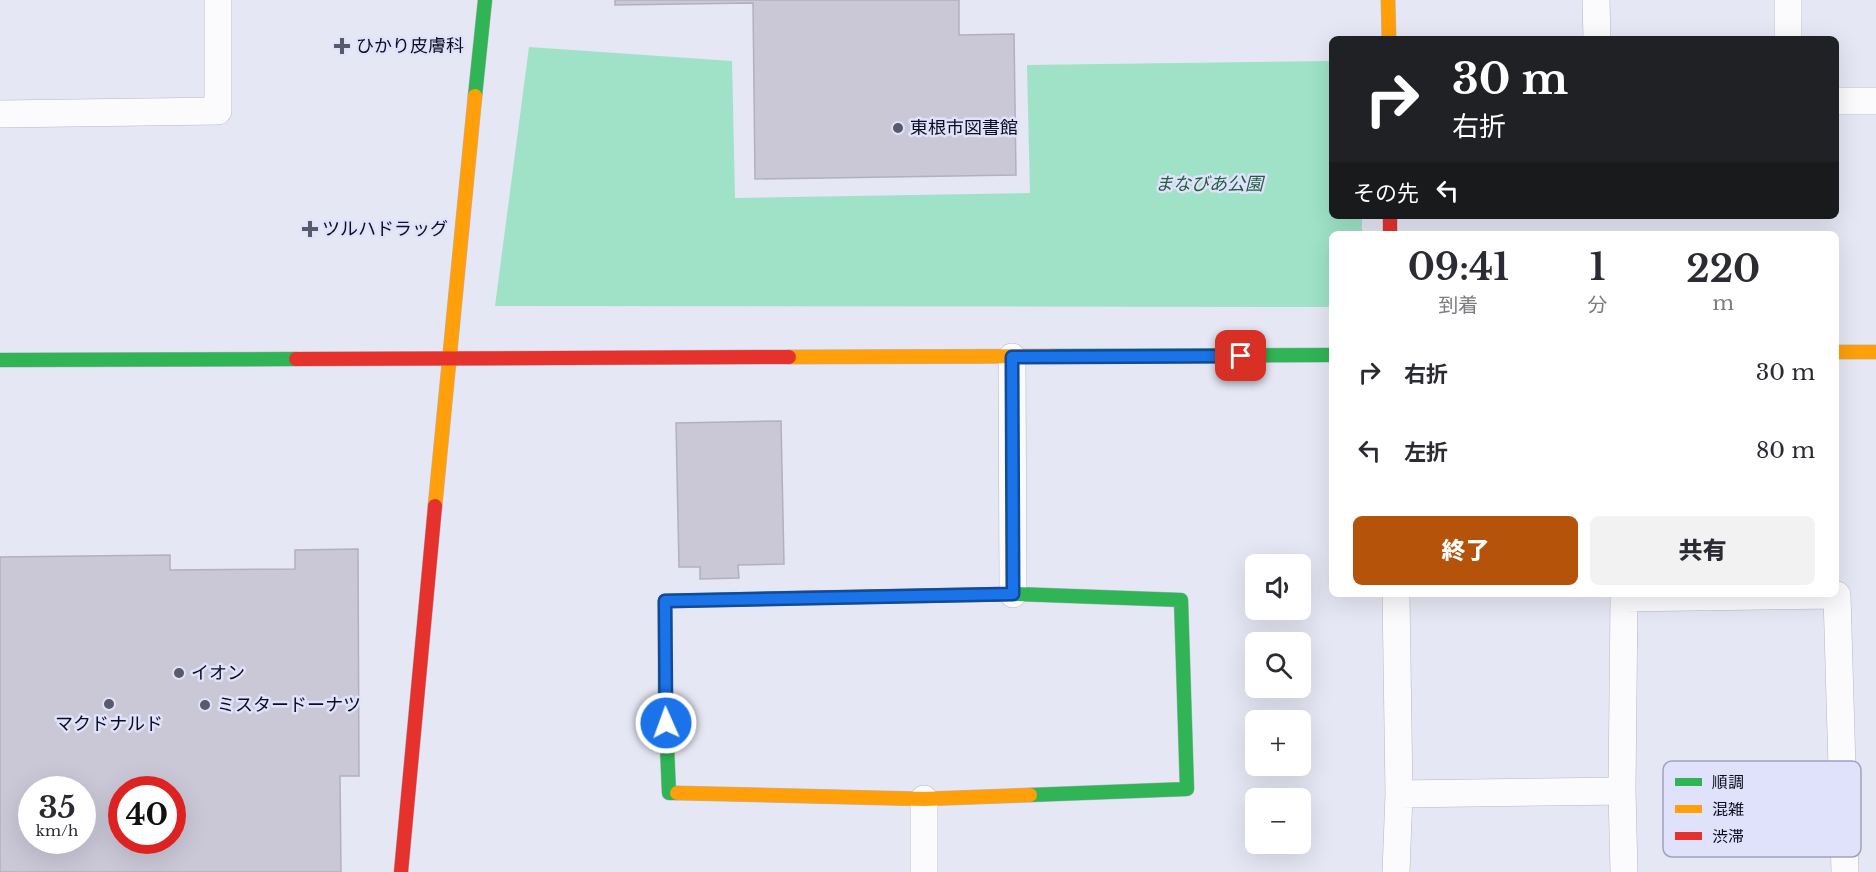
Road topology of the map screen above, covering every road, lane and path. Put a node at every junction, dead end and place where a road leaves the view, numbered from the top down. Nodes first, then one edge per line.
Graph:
1 (219, 0) edge
2 (484, 0) edge
3 (1388, 0) edge
4 (1596, 0) edge
5 (1788, 0) edge
6 (1389, 36) edge
7 (1597, 36) edge
8 (1788, 36) edge
9 (1839, 101) edge
10 (1876, 101) edge
11 (0, 114) edge
12 (1839, 352) edge
13 (1876, 352) edge
14 (1329, 355) edge
15 (1012, 357) junction
16 (448, 359) junction
17 (0, 360) edge
18 (1013, 594) junction
19 (1396, 597) edge
20 (1695, 597) edge
21 (1837, 597) edge
22 (1842, 761) edge
23 (1622, 791) junction
24 (1399, 794) junction
25 (924, 799) junction
26 (1845, 857) edge
27 (401, 872) edge
28 (924, 872) edge
29 (1396, 872) edge
30 (1624, 872) edge
31 (1845, 872) edge

1 - 11 street
2 - 16 street
3 - 6 street
4 - 7 street
5 - 8 street
9 - 10 street
12 - 13 street
14 - 15 street
15 - 16 street
15 - 18 street
16 - 17 street
16 - 27 street
18 - 25 street
18 - 25 street
19 - 24 street
20 - 23 street
21 - 22 street
23 - 24 street
23 - 30 street
24 - 29 street
25 - 28 street
26 - 31 street

